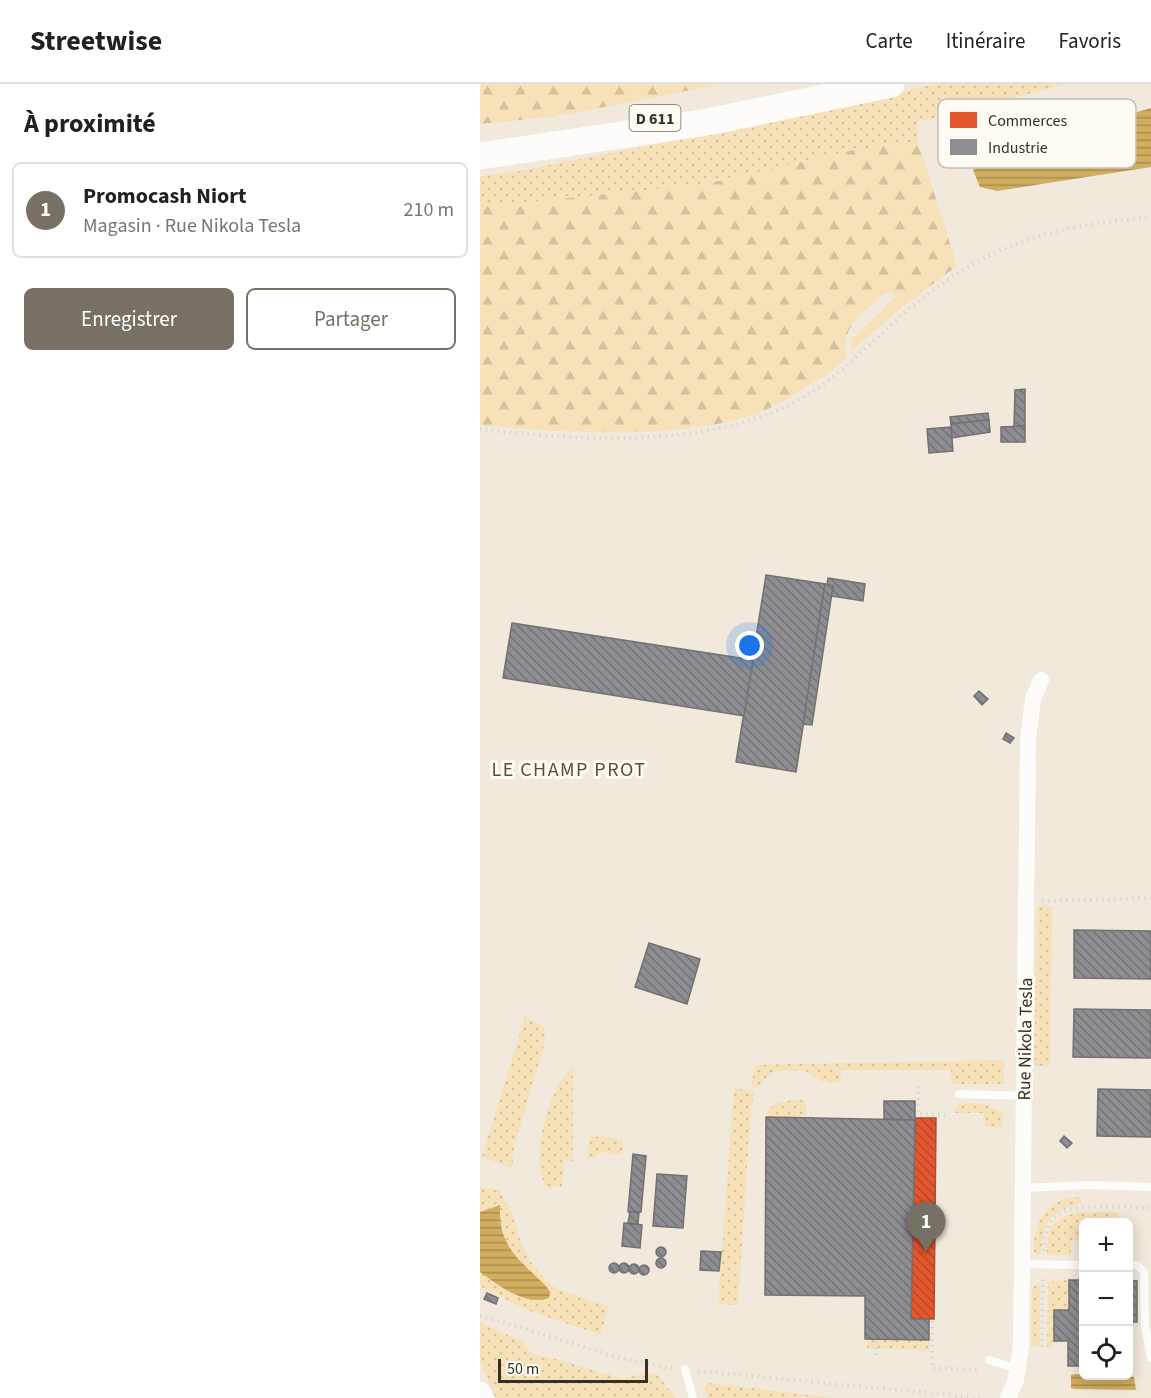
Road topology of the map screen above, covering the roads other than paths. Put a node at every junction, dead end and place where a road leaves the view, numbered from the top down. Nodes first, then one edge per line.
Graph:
1 (829, 84) edge
2 (891, 84) edge
3 (480, 143) edge
4 (480, 156) edge
5 (1041, 680) dead end
6 (959, 1094) dead end
7 (1024, 1096) junction
8 (1151, 1187) edge
9 (1023, 1188) junction
10 (1022, 1264) junction
11 (1079, 1265) edge
12 (1133, 1265) edge
13 (1151, 1358) edge
14 (988, 1360) dead end
15 (685, 1369) road end
16 (1018, 1369) junction
17 (480, 1392) edge
18 (483, 1398) edge
19 (693, 1398) edge
20 (1008, 1398) edge

1 - 3 main road, D 611
2 - 4 main road, D 611
5 - 7 street, Rue Nikola Tesla
6 - 7 lane
7 - 9 street, Rue Nikola Tesla
8 - 9 lane
9 - 10 street, Rue Nikola Tesla
10 - 11 lane
10 - 16 street, Rue Nikola Tesla
12 - 13 lane
14 - 16 lane
15 - 19 lane
16 - 20 street, Rue Nikola Tesla
17 - 18 street

